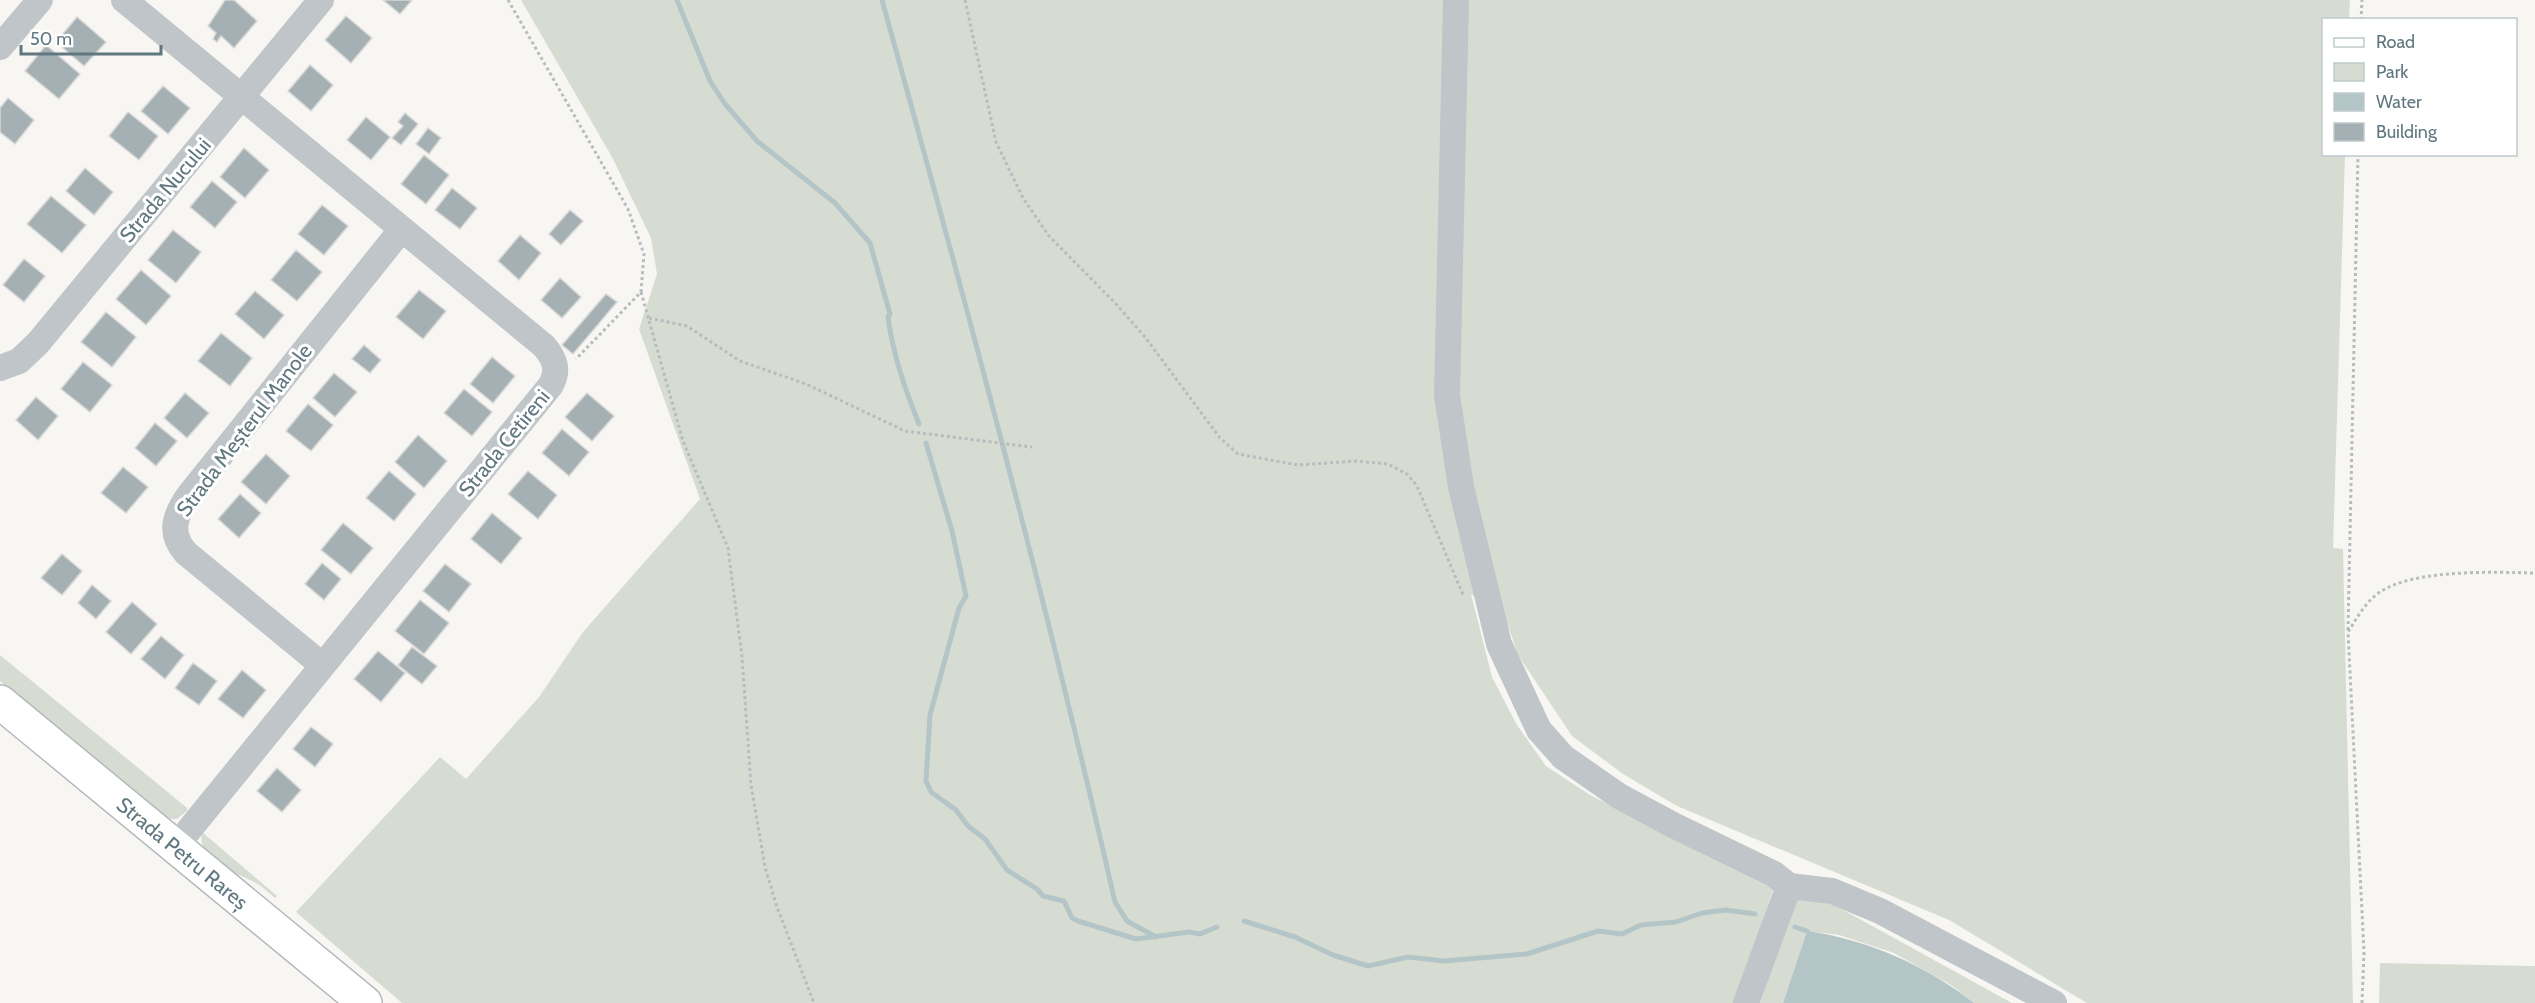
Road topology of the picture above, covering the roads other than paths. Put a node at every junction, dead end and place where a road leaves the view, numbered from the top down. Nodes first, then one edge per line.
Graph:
1 (40, 0) edge
2 (124, 0) edge
3 (321, 0) edge
4 (1456, 0) edge
5 (0, 47) edge
6 (241, 97) junction
7 (401, 230) junction
8 (0, 368) edge
9 (322, 665) junction
10 (0, 702) edge
11 (176, 846) junction
12 (1789, 886) junction
13 (365, 1003) edge
14 (1746, 1003) edge
15 (2054, 1003) edge

1 - 5 street
2 - 6 street, Strada Cetireni
3 - 6 street, Strada Nucului
4 - 12 street
6 - 7 street, Strada Cetireni
6 - 8 street, Strada Nucului
7 - 9 street, Strada Meșterul Manole
7 - 9 street, Strada Cetireni
9 - 11 street, Strada Cetireni
10 - 11 main road, Strada Petru Rareș
11 - 13 main road, Strada Petru Rareș
12 - 14 street
12 - 15 street

